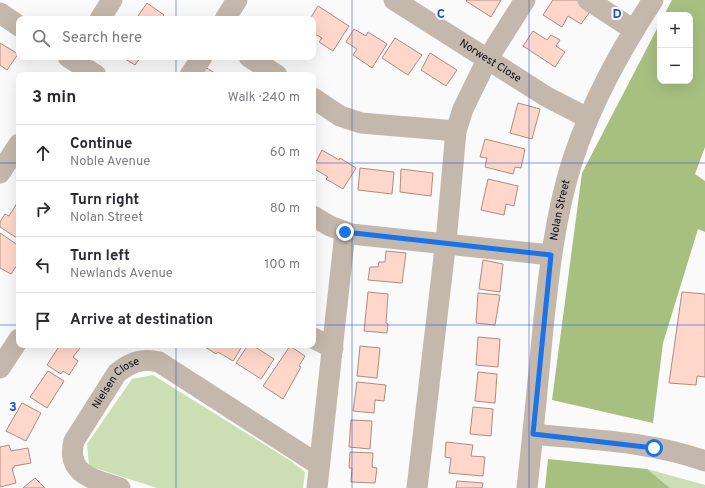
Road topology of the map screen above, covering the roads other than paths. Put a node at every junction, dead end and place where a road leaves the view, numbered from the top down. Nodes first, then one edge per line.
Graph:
1 (112, 0) edge
2 (237, 0) edge
3 (394, 0) edge
4 (525, 0) edge
5 (588, 0) edge
6 (654, 0) edge
7 (0, 13) edge
8 (102, 16) edge
9 (227, 16) edge
10 (16, 24) edge
11 (634, 30) junction
12 (200, 60) edge
13 (254, 60) edge
14 (487, 60) junction
15 (70, 62) edge
16 (90, 72) edge
17 (192, 72) edge
18 (272, 72) edge
19 (316, 100) edge
20 (588, 118) junction
21 (456, 131) junction
22 (16, 149) edge
23 (0, 173) edge
24 (316, 218) edge
25 (345, 232) junction
26 (446, 243) junction
27 (551, 255) junction
28 (316, 340) edge
29 (16, 344) edge
30 (333, 348) junction
31 (0, 368) edge
32 (533, 434) junction
33 (705, 461) edge
34 (319, 465) junction
35 (120, 488) edge
36 (317, 488) edge
37 (417, 488) edge
38 (528, 488) edge

1 - 8 street
2 - 9 street
3 - 14 street, Norwest Close
4 - 14 street
5 - 11 street
6 - 11 street, Nolan Street
7 - 10 street
11 - 20 street, Nolan Street
12 - 17 street
13 - 18 street
14 - 20 street, Norwest Close
14 - 21 street
15 - 16 street
19 - 21 street
20 - 27 street, Nolan Street
21 - 26 street
22 - 23 street
24 - 25 street
25 - 26 street
25 - 30 street
26 - 27 street
26 - 37 street
27 - 32 street, Nolan Street
28 - 30 street
29 - 31 street
30 - 34 street
32 - 33 street
32 - 38 street, Nolan Street
34 - 35 street, Nielsen Close
34 - 36 street

